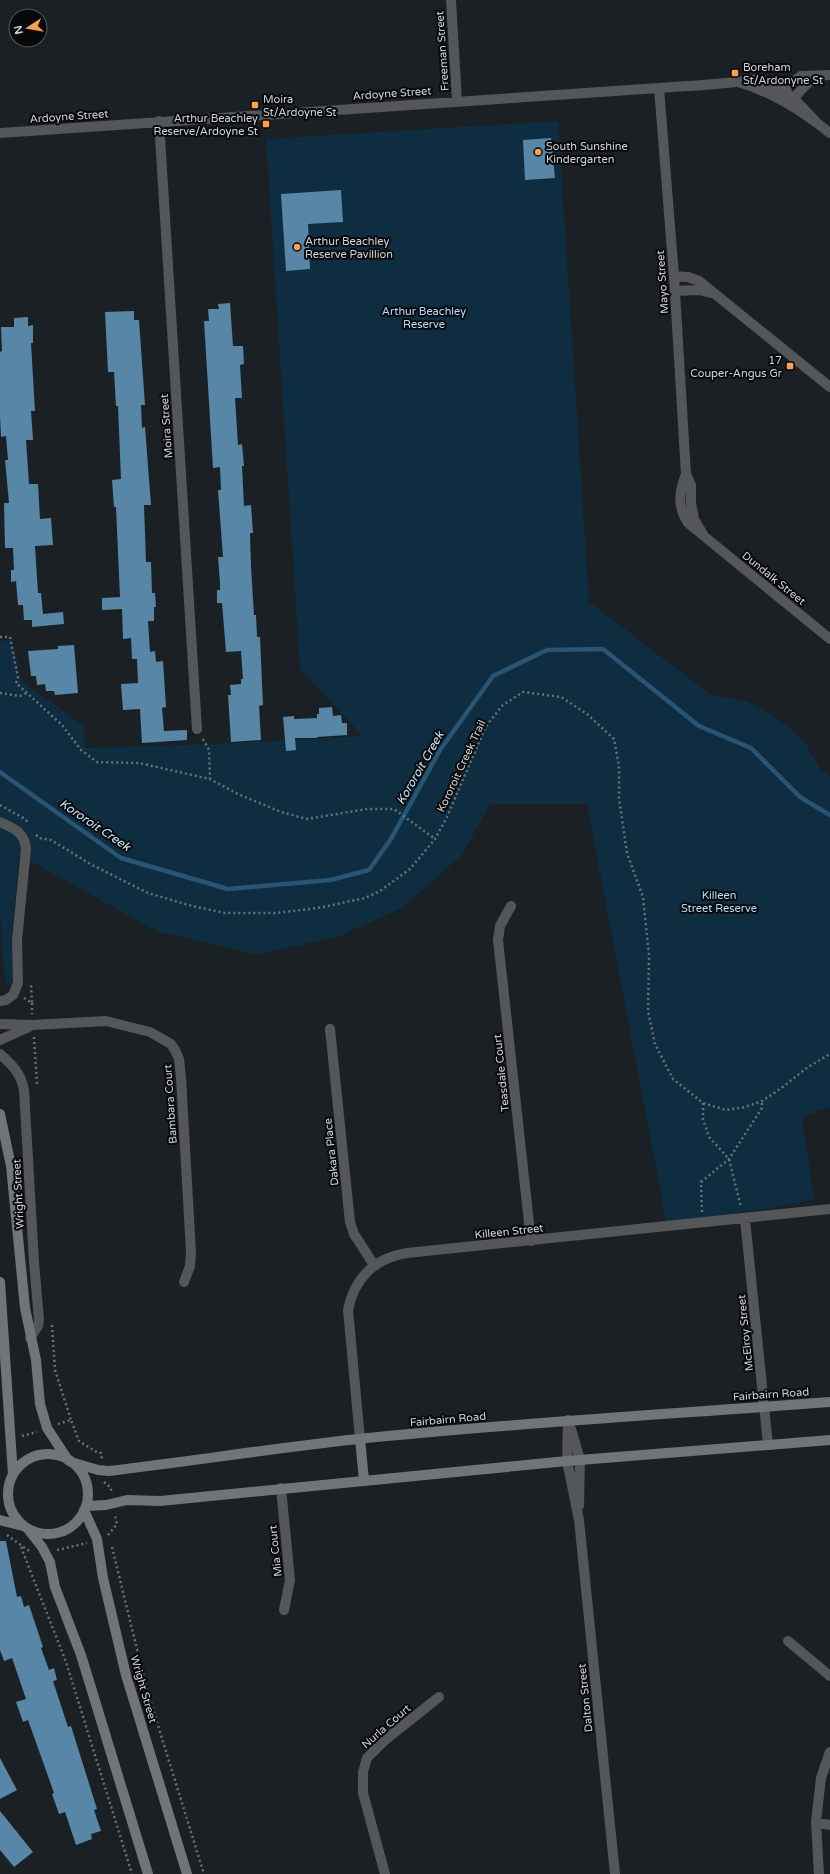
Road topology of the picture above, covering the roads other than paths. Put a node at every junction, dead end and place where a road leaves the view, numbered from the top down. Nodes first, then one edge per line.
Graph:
1 (451, 0) edge
2 (826, 75) edge
3 (659, 88) junction
4 (779, 92) junction
5 (457, 101) junction
6 (792, 102) junction
7 (159, 121) junction
8 (0, 132) edge
9 (830, 134) edge
10 (674, 276) junction
11 (675, 291) junction
12 (718, 295) junction
13 (830, 387) edge
14 (704, 536) joint
15 (830, 639) edge
16 (197, 729) road end
17 (0, 822) edge
18 (511, 906) dead end
19 (0, 1001) edge
20 (0, 1024) edge
21 (33, 1025) junction
22 (330, 1029) dead end
23 (0, 1040) edge
24 (0, 1054) edge
25 (0, 1114) edge
26 (830, 1209) edge
27 (745, 1219) junction
28 (531, 1241) junction
29 (374, 1265) junction
30 (0, 1282) edge
31 (184, 1282) dead end
32 (30, 1338) junction
33 (830, 1402) edge
34 (765, 1407) junction
35 (568, 1420) junction
36 (360, 1439) junction
37 (830, 1440) edge
38 (768, 1446) junction
39 (580, 1460) junction
40 (70, 1461) junction
41 (567, 1461) junction
42 (12, 1476) junction
43 (364, 1480) junction
44 (0, 1486) edge
45 (281, 1488) junction
46 (85, 1508) junction
47 (0, 1520) edge
48 (579, 1520) junction
49 (27, 1528) junction
50 (284, 1610) dead end
51 (788, 1642) dead end
52 (830, 1676) edge
53 (440, 1697) dead end
54 (830, 1752) edge
55 (816, 1822) junction
56 (830, 1825) edge
57 (148, 1874) edge
58 (187, 1874) edge
59 (385, 1874) edge
60 (616, 1874) edge
61 (819, 1874) edge

1 - 5 street, Freeman Street
2 - 4 street
2 - 6 street
3 - 4 street, Ardoyne Street
3 - 5 street, Ardoyne Street
3 - 10 street, Mayo Street
4 - 6 street, Ardoyne Street
5 - 7 street, Ardoyne Street
6 - 9 street, Ardoyne Street
7 - 8 street, Ardoyne Street
7 - 16 street, Moira Street
10 - 11 street, Mayo Street
10 - 12 street
11 - 12 street
11 - 14 street, Mayo Street
12 - 13 street
14 - 15 street, Dundalk Street
17 - 19 street
18 - 28 street, Teasdale Court
20 - 21 street, Bambara Court
21 - 23 street, Bambara Court
21 - 31 street, Bambara Court
22 - 29 street, Dakara Place
24 - 32 street, Wright Street
25 - 32 street, Wright Street
26 - 27 street, Killeen Street
27 - 28 street, Killeen Street
27 - 34 street, McElroy Street
28 - 29 street, Killeen Street
29 - 36 street, Killeen Street
30 - 42 street
32 - 40 street, Wright Street
33 - 34 street, Fairbairn Road
34 - 35 street, Fairbairn Road
34 - 38 street, McElroy Street
35 - 36 street, Fairbairn Road
35 - 39 street, Dalton Street
35 - 41 street, Dalton Street
36 - 40 street, Fairbairn Road
36 - 43 street
37 - 38 street
38 - 39 street
39 - 41 street
39 - 48 street, Dalton Street
40 - 42 street
40 - 46 street
41 - 43 street
41 - 48 street, Dalton Street
42 - 44 street
42 - 49 street
43 - 45 street
45 - 46 street
45 - 50 street, Mia Court
46 - 49 street
46 - 58 street, Wright Street
47 - 49 street
48 - 60 street, Dalton Street
49 - 57 street
51 - 52 street
53 - 59 street, Nurla Court
54 - 55 street
55 - 56 street
55 - 61 street

